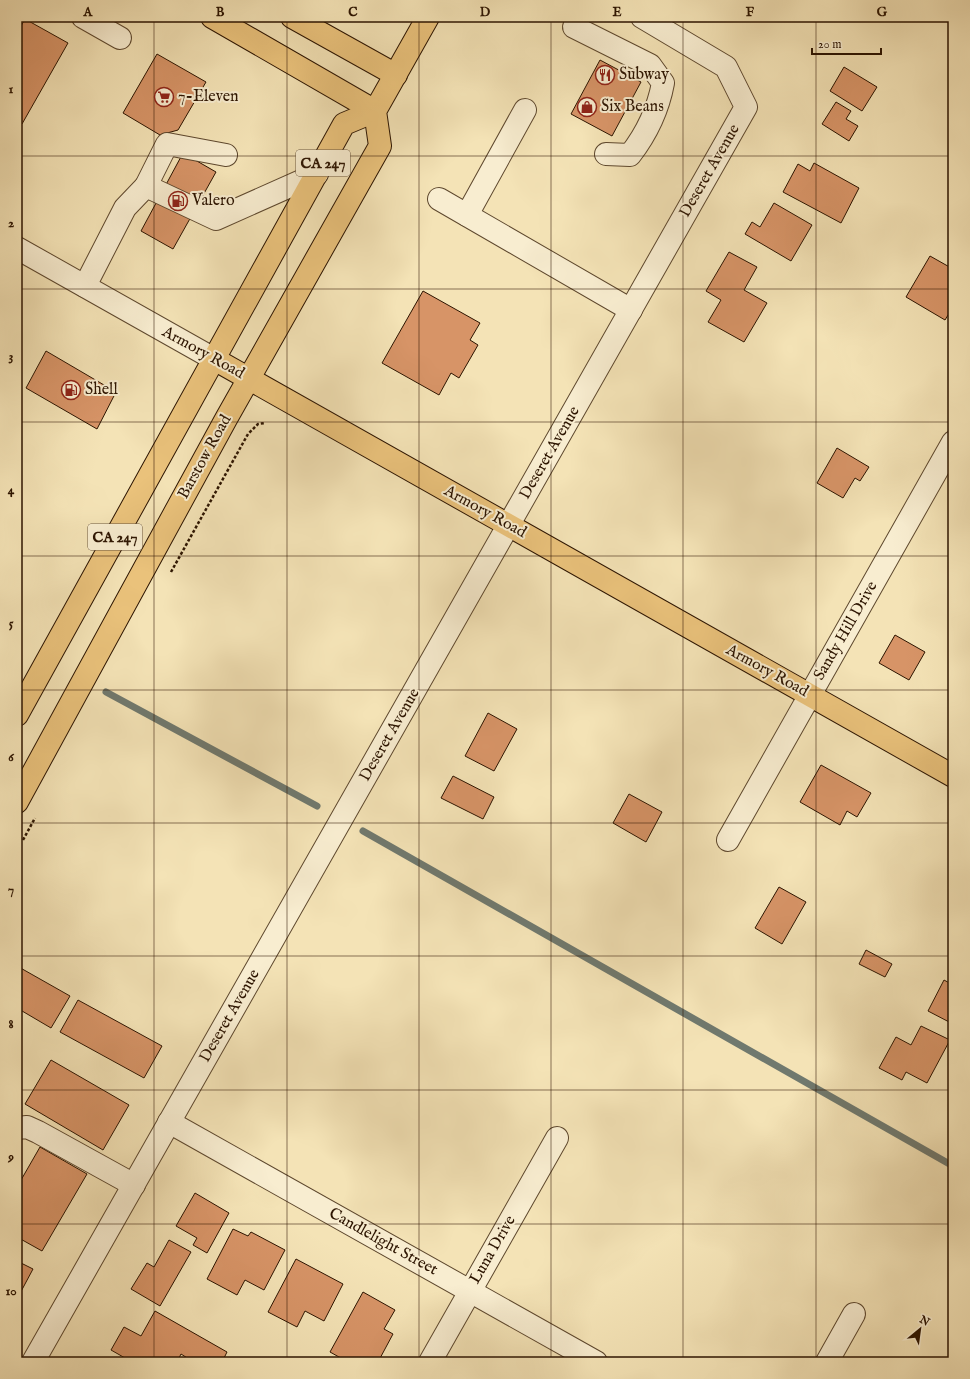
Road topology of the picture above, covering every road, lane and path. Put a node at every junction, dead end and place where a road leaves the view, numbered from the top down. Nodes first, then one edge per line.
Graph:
1 (82, 17) edge
2 (212, 17) edge
3 (292, 17) edge
4 (428, 17) edge
5 (642, 17) edge
6 (574, 27) dead end
7 (120, 38) dead end
8 (396, 75) junction
9 (525, 110) dead end
10 (375, 111) junction
11 (226, 154) dead end
12 (606, 154) dead end
13 (317, 174) junction
14 (146, 186) junction
15 (439, 199) dead end
16 (467, 215) junction
17 (17, 248) edge
18 (85, 286) junction
19 (631, 310) junction
20 (214, 359) junction
21 (249, 378) junction
22 (953, 442) edge
23 (509, 525) junction
24 (810, 695) junction
25 (17, 716) edge
26 (953, 776) edge
27 (17, 802) edge
28 (728, 840) dead end
29 (169, 1122) junction
30 (17, 1128) edge
31 (557, 1138) dead end
32 (134, 1185) junction
33 (470, 1290) junction
34 (854, 1314) dead end
35 (33, 1362) edge
36 (430, 1362) edge
37 (596, 1362) edge
38 (827, 1362) edge

1 - 7 street
2 - 10 main road
3 - 8 main road
4 - 8 main road
5 - 19 street, Deseret Avenue
6 - 12 street
8 - 10 main road
9 - 16 street
10 - 13 main road, CA 247
10 - 21 main road, Barstow Road / CA 247
11 - 14 street
13 - 14 street
13 - 20 main road, CA 247
14 - 18 street
15 - 16 street
16 - 19 street
17 - 18 street, Armory Road
18 - 20 street, Armory Road
19 - 23 street, Deseret Avenue
20 - 21 main road, Armory Road
20 - 25 main road, CA 247
21 - 23 main road, Armory Road
21 - 27 main road, Barstow Road / CA 247
22 - 24 street, Sandy Hill Drive
23 - 24 main road, Armory Road
23 - 29 street, Deseret Avenue
24 - 26 main road, Armory Road
24 - 28 street, Sandy Hill Drive
29 - 32 street, Deseret Avenue
29 - 33 street, Candlelight Street
30 - 32 street
31 - 33 street, Luna Drive
32 - 35 street, Deseret Avenue
33 - 36 street, Luna Drive
33 - 37 street, Candlelight Street
34 - 38 street

